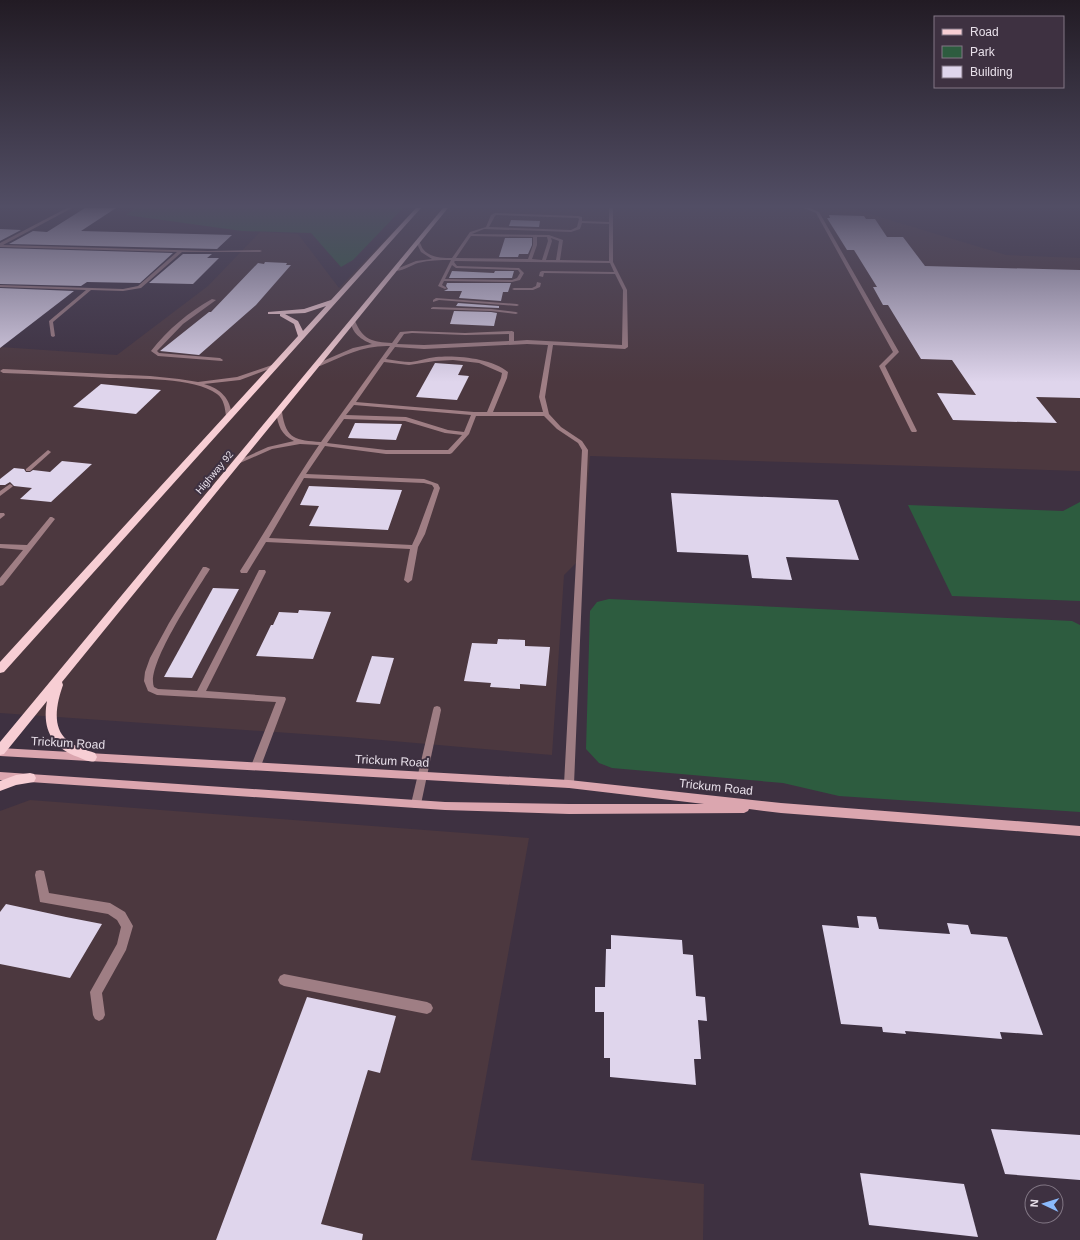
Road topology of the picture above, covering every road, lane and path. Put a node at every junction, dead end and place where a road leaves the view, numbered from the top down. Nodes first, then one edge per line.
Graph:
1 (164, 266) edge
2 (367, 266) edge
3 (399, 266) edge
4 (407, 266) edge
5 (450, 266) edge
6 (456, 266) edge
7 (613, 266) edge
8 (847, 266) edge
9 (396, 270) junction
10 (617, 273) junction
11 (541, 276) dead end
12 (442, 280) junction
13 (539, 283) dead end
14 (0, 286) edge
15 (446, 288) dead end
16 (90, 289) junction
17 (514, 289) dead end
18 (214, 300) dead end
19 (335, 301) junction
20 (435, 303) joint
21 (353, 322) junction
22 (53, 336) dead end
23 (301, 337) junction
24 (511, 343) junction
25 (378, 344) junction
26 (552, 344) junction
27 (393, 345) junction
28 (220, 360) dead end
29 (382, 360) junction
30 (318, 365) junction
31 (274, 366) junction
32 (1, 372) edge
33 (194, 383) junction
34 (352, 402) junction
35 (279, 412) junction
36 (474, 414) junction
37 (488, 414) junction
38 (546, 414) junction
39 (229, 416) junction
40 (342, 417) junction
41 (914, 430) dead end
42 (466, 434) junction
43 (300, 442) junction
44 (323, 444) junction
45 (48, 452) dead end
46 (238, 462) junction
47 (28, 470) dead end
48 (301, 476) junction
49 (10, 486) dead end
50 (0, 494) edge
51 (52, 519) dead end
52 (265, 540) junction
53 (0, 546) edge
54 (414, 547) junction
55 (29, 548) junction
56 (206, 569) dead end
57 (244, 571) dead end
58 (262, 572) dead end
59 (408, 580) dead end
60 (0, 583) edge
61 (0, 670) edge
62 (63, 674) junction
63 (200, 694) junction
64 (437, 710) dead end
65 (0, 751) edge
66 (91, 757) junction
67 (256, 766) junction
68 (0, 776) edge
69 (423, 776) junction
70 (30, 778) junction
71 (569, 784) junction
72 (0, 786) edge
73 (416, 804) junction
74 (782, 808) junction
75 (1080, 831) edge
76 (40, 875) dead end
77 (284, 980) dead end
78 (427, 1008) dead end
79 (99, 1015) dead end

1 - 16 street
2 - 19 main road
3 - 9 main road, Highway 92
4 - 9 street
5 - 12 street
6 - 12 street
7 - 10 street
8 - 41 street
9 - 21 main road, Highway 92
10 - 11 street
10 - 26 street
12 - 15 street
13 - 17 street
14 - 16 street
16 - 22 street
18 - 28 street
19 - 23 main road
19 - 23 main road
20 - 20 street
21 - 25 street
21 - 30 main road, Highway 92
23 - 31 main road
24 - 26 street
24 - 27 street
24 - 27 street
25 - 27 street
25 - 30 street
26 - 38 street
27 - 29 street
29 - 34 street
29 - 37 street
30 - 35 main road, Highway 92
31 - 33 street
31 - 39 main road
32 - 33 street
33 - 39 street
34 - 36 street
34 - 40 street
35 - 43 street
35 - 46 main road, Highway 92
36 - 37 street
36 - 42 street
37 - 38 street
38 - 71 street
39 - 61 main road
40 - 42 street
40 - 44 street
42 - 44 street
43 - 44 street
43 - 46 street
44 - 48 street
45 - 47 street
46 - 62 main road, Highway 92
48 - 52 street
48 - 54 street
49 - 50 street
51 - 55 street
52 - 54 street
52 - 57 street
53 - 55 street
54 - 59 street
55 - 60 street
56 - 63 street
58 - 63 street
62 - 65 main road, Highway 92
62 - 66 main road
63 - 67 street
64 - 69 street
65 - 66 street, Trickum Road
66 - 67 street, Trickum Road
67 - 69 street, Trickum Road
68 - 70 street, Trickum Road
69 - 71 street, Trickum Road
69 - 73 street
70 - 72 main road
70 - 73 street, Trickum Road
71 - 74 street, Trickum Road
73 - 74 street, Trickum Road
74 - 75 street, Trickum Road
76 - 79 street
77 - 78 street

